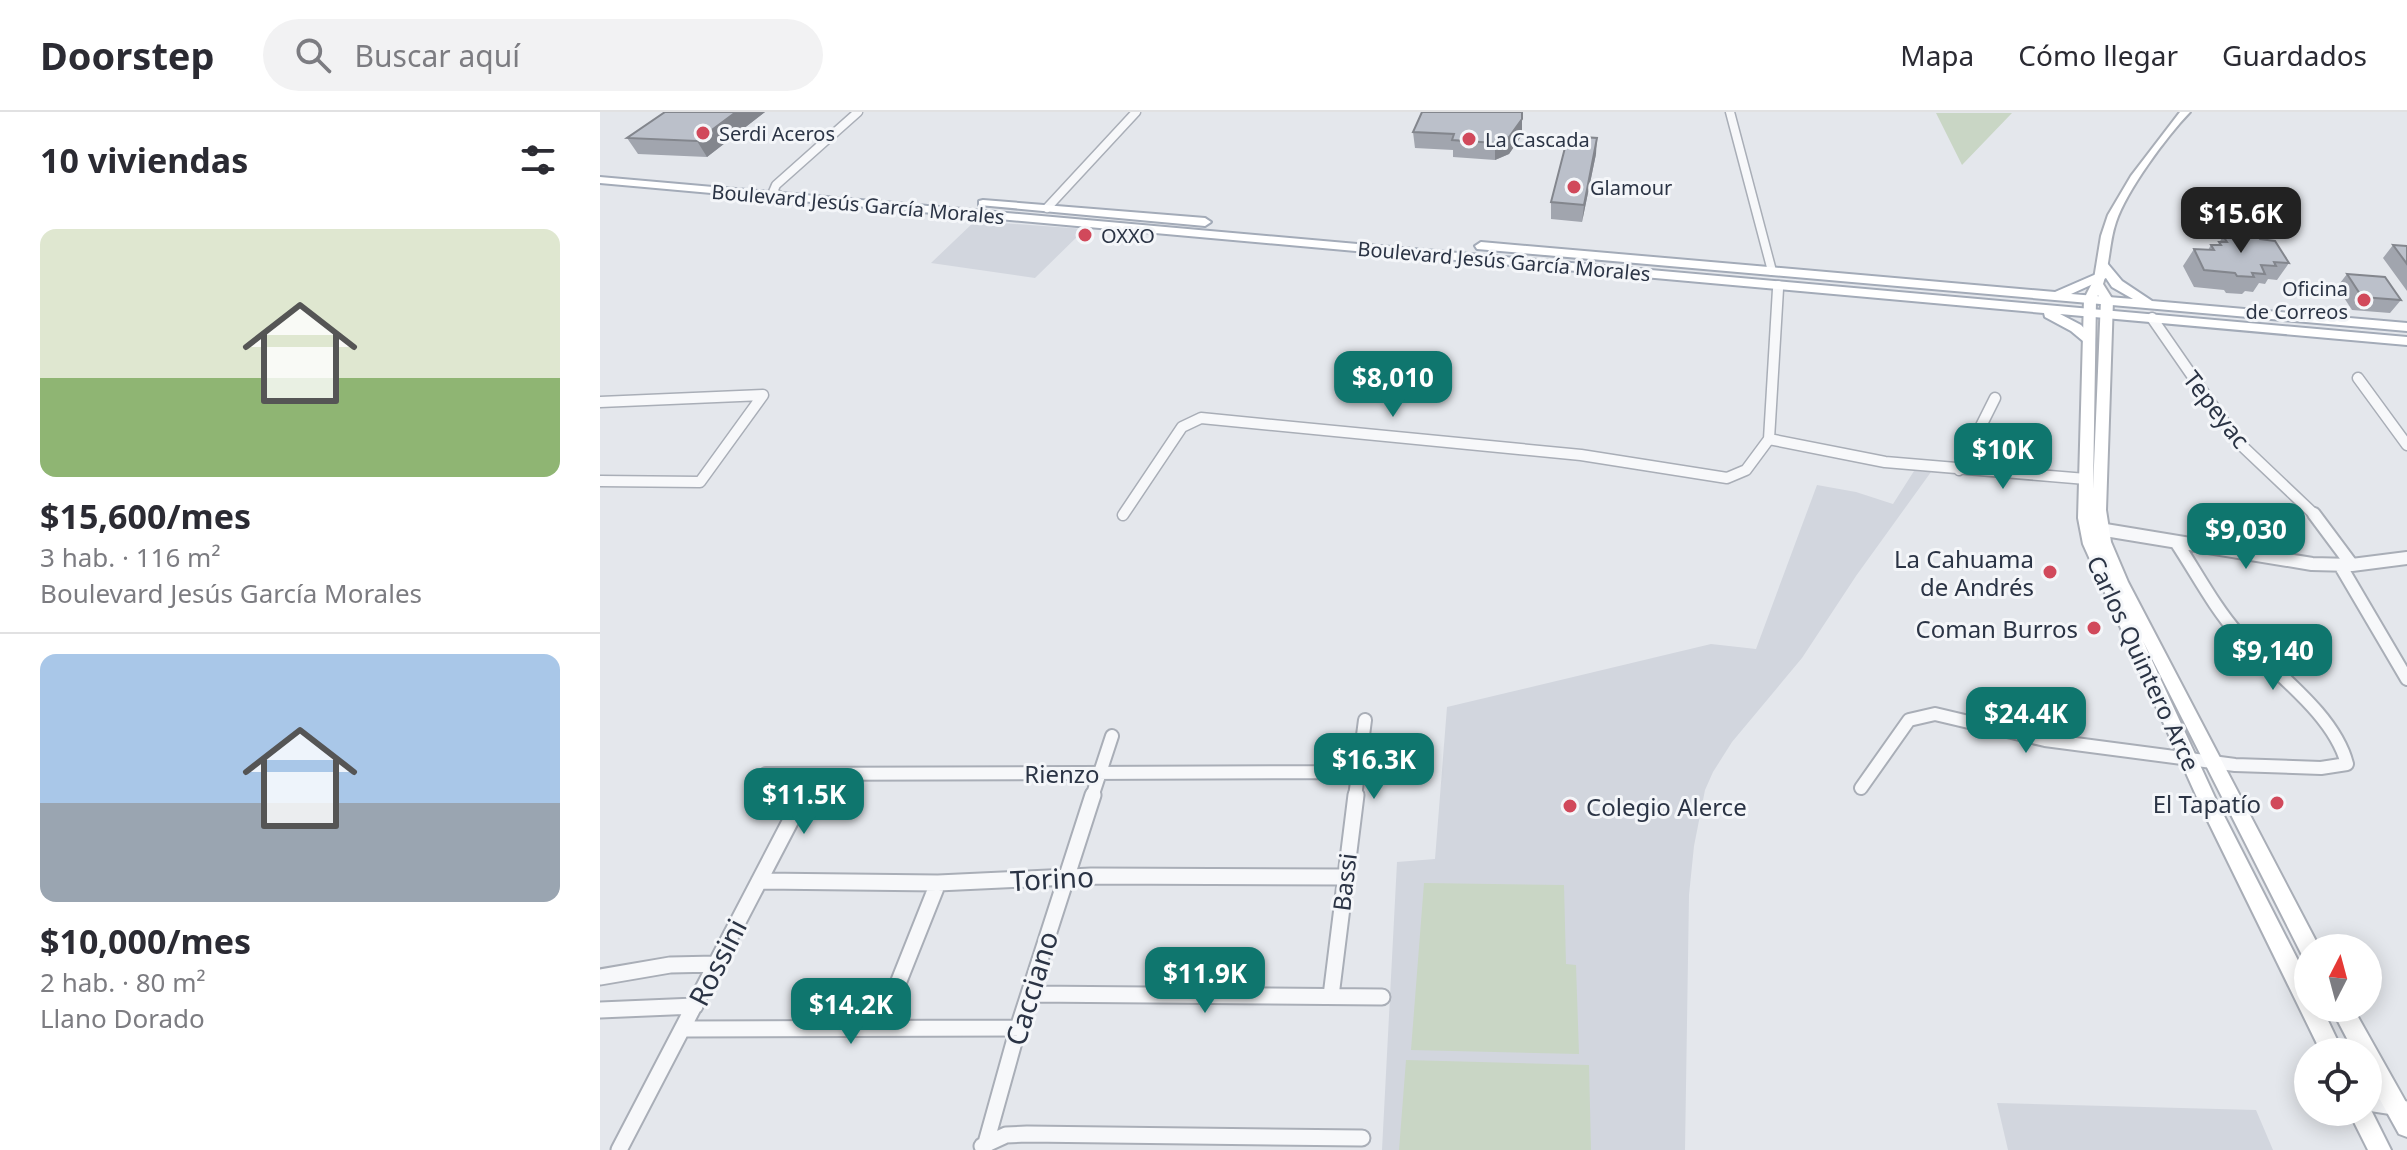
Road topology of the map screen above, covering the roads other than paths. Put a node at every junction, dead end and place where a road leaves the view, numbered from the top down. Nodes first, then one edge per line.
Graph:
1 (858, 112) edge
2 (1136, 112) edge
3 (1730, 112) edge
4 (2181, 114) edge
5 (600, 170) edge
6 (600, 180) edge
7 (779, 191) junction
8 (1047, 208) junction
9 (1121, 215) junction
10 (1111, 227) junction
11 (1772, 271) junction
12 (1778, 285) junction
13 (2100, 294) junction
14 (2054, 296) junction
15 (2040, 309) junction
16 (2152, 311) junction
17 (2407, 327) edge
18 (2407, 341) edge
19 (2089, 342) junction
20 (2358, 378) dead end
21 (1995, 398) dead end
22 (2096, 401) junction
23 (600, 402) edge
24 (1769, 439) junction
25 (2407, 445) edge
26 (1959, 470) junction
27 (2086, 479) junction
28 (600, 481) edge
29 (1123, 515) dead end
30 (2094, 528) junction
31 (2176, 542) junction
32 (2407, 558) edge
33 (2346, 565) junction
34 (2407, 679) edge
35 (1365, 720) dead end
36 (1112, 736) dead end
37 (2187, 759) junction
38 (2212, 763) junction
39 (1358, 772) junction
40 (1100, 773) junction
41 (766, 774) dead end
42 (815, 774) junction
43 (1861, 788) dead end
44 (1345, 877) junction
45 (1065, 878) junction
46 (759, 881) junction
47 (938, 883) junction
48 (2302, 934) edge
49 (716, 964) junction
50 (2294, 974) edge
51 (600, 977) edge
52 (1029, 994) junction
53 (1331, 996) junction
54 (1382, 997) dead end
55 (695, 1006) junction
56 (600, 1010) edge
57 (881, 1026) junction
58 (1018, 1028) junction
59 (683, 1029) junction
60 (2382, 1079) edge
61 (2382, 1108) edge
62 (2404, 1115) edge
63 (2367, 1126) edge
64 (1362, 1138) dead end
65 (1313, 1144) edge
66 (982, 1148) edge
67 (619, 1150) edge
68 (2380, 1150) edge

1 - 7 street
2 - 8 street
3 - 11 street
4 - 13 main road
5 - 7 main road, Boulevard Jesús García Morales
6 - 7 main road, Boulevard Jesús García Morales
7 - 8 main road, Boulevard Jesús García Morales
7 - 10 main road, Boulevard Jesús García Morales
8 - 9 main road, Boulevard Jesús García Morales
9 - 10 main road
9 - 11 main road, Boulevard Jesús García Morales
10 - 12 main road, Boulevard Jesús García Morales
11 - 14 main road, Boulevard Jesús García Morales
12 - 15 main road, Boulevard Jesús García Morales
12 - 24 street
13 - 14 main road
13 - 14 main road, Boulevard Jesús García Morales
13 - 15 main road, Boulevard Jesús García Morales
13 - 16 main road, Boulevard Jesús García Morales
13 - 16 main road
13 - 19 main road, Carlos Quintero Arce
13 - 22 main road, Carlos Quintero Arce
15 - 19 main road
16 - 17 main road, Boulevard Jesús García Morales
16 - 18 main road, Boulevard Jesús García Morales
16 - 33 street, Tepeyac
19 - 22 main road, Carlos Quintero Arce
20 - 25 street
21 - 26 street
22 - 27 main road, Carlos Quintero Arce
22 - 30 main road, Carlos Quintero Arce
23 - 28 street
24 - 26 street
24 - 29 street
26 - 27 street
27 - 30 main road, Carlos Quintero Arce
30 - 31 street
30 - 37 main road, Carlos Quintero Arce
30 - 38 main road, Carlos Quintero Arce
31 - 33 street
31 - 38 street
32 - 33 street
33 - 34 street, Tepeyac
35 - 39 street, Bassi
36 - 40 street, Cacciano
37 - 38 street
37 - 43 street
37 - 50 main road, Carlos Quintero Arce
38 - 48 main road, Carlos Quintero Arce
39 - 40 street, Rienzo
39 - 44 street, Bassi
40 - 42 street, Rienzo
40 - 45 street, Cacciano
41 - 42 street, Rienzo
42 - 46 street, Rossini
44 - 45 street, Torino
44 - 53 street, Bassi
45 - 47 street, Torino
45 - 52 street, Cacciano
46 - 47 street, Torino
46 - 49 street, Rossini
47 - 57 street
49 - 51 street
49 - 55 street, Rossini
52 - 53 street
52 - 58 street, Cacciano
53 - 54 street
55 - 56 street
55 - 59 street, Rossini
57 - 58 street
57 - 59 street
58 - 66 street, Cacciano
59 - 67 street, Rossini
60 - 62 main road
61 - 62 street
63 - 68 main road
64 - 65 street
65 - 66 street

